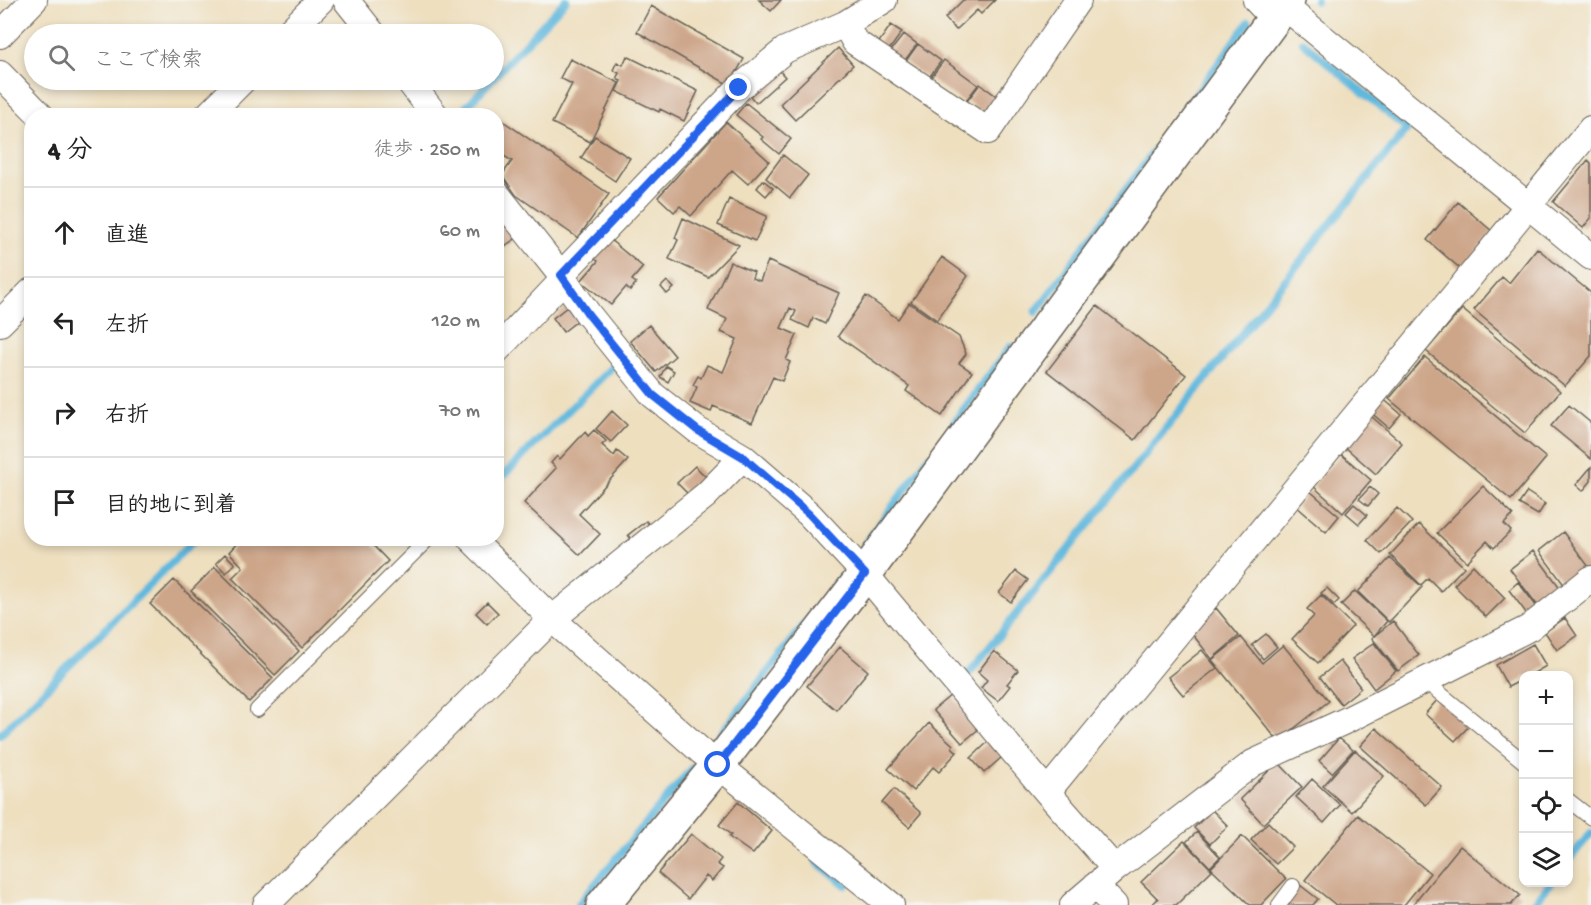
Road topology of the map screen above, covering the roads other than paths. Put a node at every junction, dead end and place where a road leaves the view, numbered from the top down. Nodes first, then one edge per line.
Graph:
1 (34, 0) edge
2 (321, 0) edge
3 (346, 0) edge
4 (884, 0) edge
5 (1078, 0) edge
6 (1276, 6) edge
7 (297, 24) edge
8 (365, 24) edge
9 (845, 24) junction
10 (0, 35) edge
11 (0, 74) edge
12 (233, 90) edge
13 (416, 90) edge
14 (33, 108) edge
15 (215, 108) edge
16 (430, 108) edge
17 (1591, 129) edge
18 (504, 203) edge
19 (1528, 206) junction
20 (1591, 257) edge
21 (562, 277) junction
22 (24, 299) edge
23 (0, 323) edge
24 (504, 342) edge
25 (743, 457) junction
26 (421, 546) edge
27 (478, 546) edge
28 (865, 574) junction
29 (1591, 579) edge
30 (552, 619) junction
31 (1425, 681) junction
32 (257, 710) dead end
33 (1519, 758) edge
34 (718, 765) junction
35 (1047, 792) junction
36 (1573, 803) edge
37 (1591, 818) edge
38 (1115, 869) junction
39 (1095, 886) junction
40 (1293, 886) dead end
41 (266, 905) edge
42 (603, 905) edge
43 (891, 905) edge
44 (1073, 905) edge
45 (1114, 905) edge
46 (1279, 905) edge

1 - 10 street
2 - 7 street
3 - 8 street
4 - 9 street
5 - 9 street
6 - 19 street
6 - 28 street
9 - 21 street
11 - 14 street
12 - 15 street
13 - 16 street
17 - 19 street
18 - 21 street
19 - 20 street
19 - 35 street
21 - 24 street
21 - 25 street
22 - 23 street
25 - 28 street
25 - 30 street
26 - 32 lane
27 - 30 street
28 - 34 street
28 - 35 street
29 - 31 street
30 - 34 street
30 - 41 street
31 - 33 lane
31 - 38 street
34 - 42 street
34 - 43 street
35 - 38 street
36 - 37 lane
38 - 39 street
39 - 44 street
39 - 45 street
40 - 46 lane

